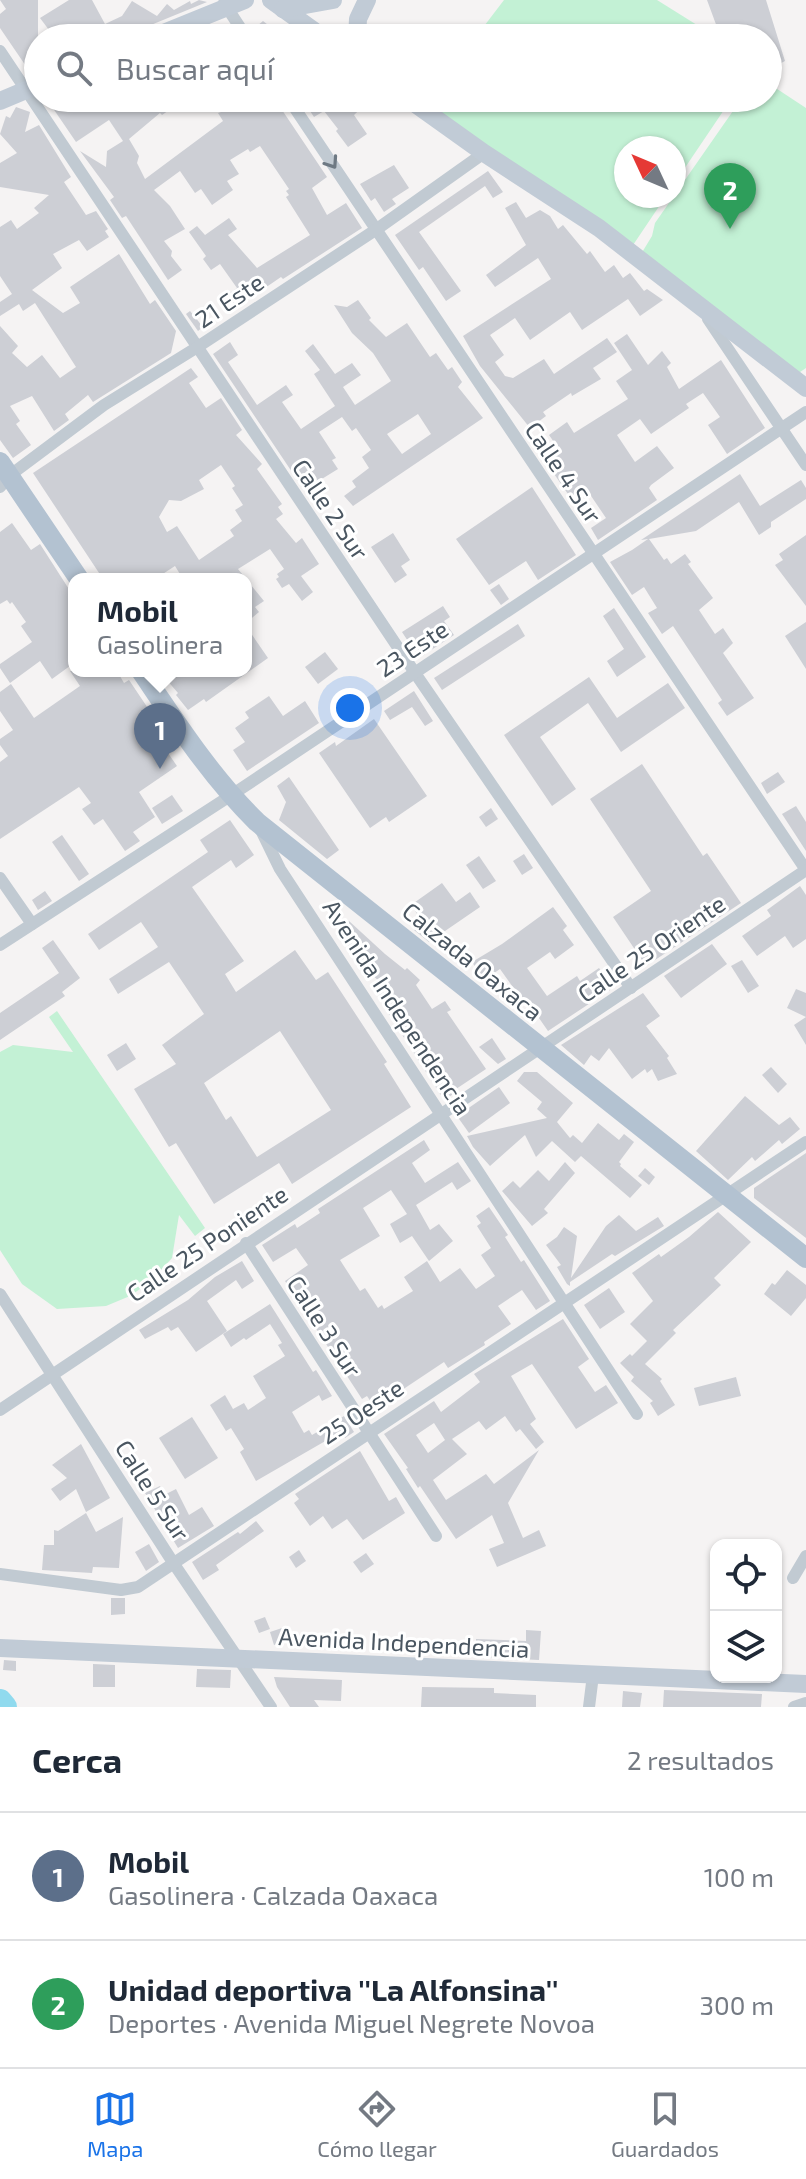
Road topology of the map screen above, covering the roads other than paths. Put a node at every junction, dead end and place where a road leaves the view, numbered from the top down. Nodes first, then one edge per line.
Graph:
1 (245, 0) edge
2 (333, 0) edge
3 (367, 0) edge
4 (225, 4) edge
5 (277, 5) edge
6 (181, 24) edge
7 (238, 24) edge
8 (304, 24) edge
9 (358, 24) edge
10 (0, 51) edge
11 (24, 78) edge
12 (24, 90) edge
13 (0, 101) edge
14 (48, 112) edge
15 (298, 112) edge
16 (427, 112) edge
17 (484, 153) junction
18 (377, 229) junction
19 (700, 306) junction
20 (196, 348) junction
21 (806, 388) edge
22 (806, 412) edge
23 (782, 429) junction
24 (806, 465) edge
25 (3, 475) edge
26 (593, 554) junction
27 (75, 573) edge
28 (415, 673) junction
29 (145, 677) edge
30 (230, 796) junction
31 (257, 822) junction
32 (806, 870) edge
33 (0, 878) edge
34 (32, 924) junction
35 (0, 945) edge
36 (631, 988) junction
37 (540, 1048) junction
38 (440, 1115) junction
39 (806, 1142) edge
40 (726, 1195) junction
41 (246, 1243) junction
42 (806, 1258) edge
43 (0, 1294) edge
44 (564, 1303) junction
45 (53, 1375) junction
46 (0, 1410) edge
47 (637, 1414) dead end
48 (368, 1432) junction
49 (436, 1536) dead end
50 (806, 1556) edge
51 (174, 1564) junction
52 (0, 1574) edge
53 (793, 1578) dead end
54 (0, 1648) edge
55 (238, 1659) junction
56 (593, 1675) junction
57 (806, 1684) edge
58 (806, 1703) edge
59 (271, 1707) edge
60 (589, 1707) edge
61 (794, 1707) edge

1 - 4 street
2 - 5 street
3 - 9 street
4 - 6 street
4 - 7 street
5 - 8 street
10 - 11 street, Calle 2 Sur
12 - 13 street
14 - 20 street, Calle 2 Sur
15 -> 18 street, Calle 4 Sur
16 - 17 street
17 - 18 street, 21 Este
17 - 19 street
18 - 20 street, 21 Este
18 - 26 street, Calle 4 Sur
19 - 21 street
19 - 23 street
20 - 25 street, 21 Este
20 - 28 street, Calle 2 Sur
22 - 23 street, 23 Este
23 - 24 street
23 - 26 street, 23 Este
25 - 27 main road
26 - 28 street, 23 Este
26 - 32 street, Calle 4 Sur
28 - 30 street, 23 Este
28 - 36 street, Calle 2 Sur
29 - 30 main road, Calzada Oaxaca
30 - 31 main road, Calzada Oaxaca
30 - 34 street, 23 Este
31 - 37 main road, Calzada Oaxaca
31 - 38 street, Avenida Independencia
32 - 36 street, Calle 25 Oriente
33 - 34 street
34 - 35 street, 23 Este
36 - 37 street, Calle 25 Oriente
37 - 38 street, Calle 25 Oriente
37 - 40 main road, Calzada Oaxaca
38 - 41 street, Calle 25 Poniente
38 - 44 street, Avenida Independencia
39 - 40 street, 25 Oeste
40 - 42 main road, Calzada Oaxaca
40 - 44 street, 25 Oeste
41 - 45 street, Calle 25 Poniente
41 - 48 street, Calle 3 Sur
43 - 45 street, Calle 5 Sur
44 - 47 street, Avenida Independencia
44 - 48 street, 25 Oeste
45 - 46 street, Calle 25 Poniente
45 - 51 street, Calle 5 Sur
48 - 49 street, Calle 3 Sur
48 - 51 street, 25 Oeste
50 - 53 street
51 - 52 street, 25 Oeste
51 - 55 street, Calle 5 Sur
54 - 55 street, Avenida Independencia
55 - 56 street, Avenida Independencia
55 - 59 street, Calle 5 Sur
56 - 57 street, Avenida Independencia
56 - 60 street
58 - 61 street

